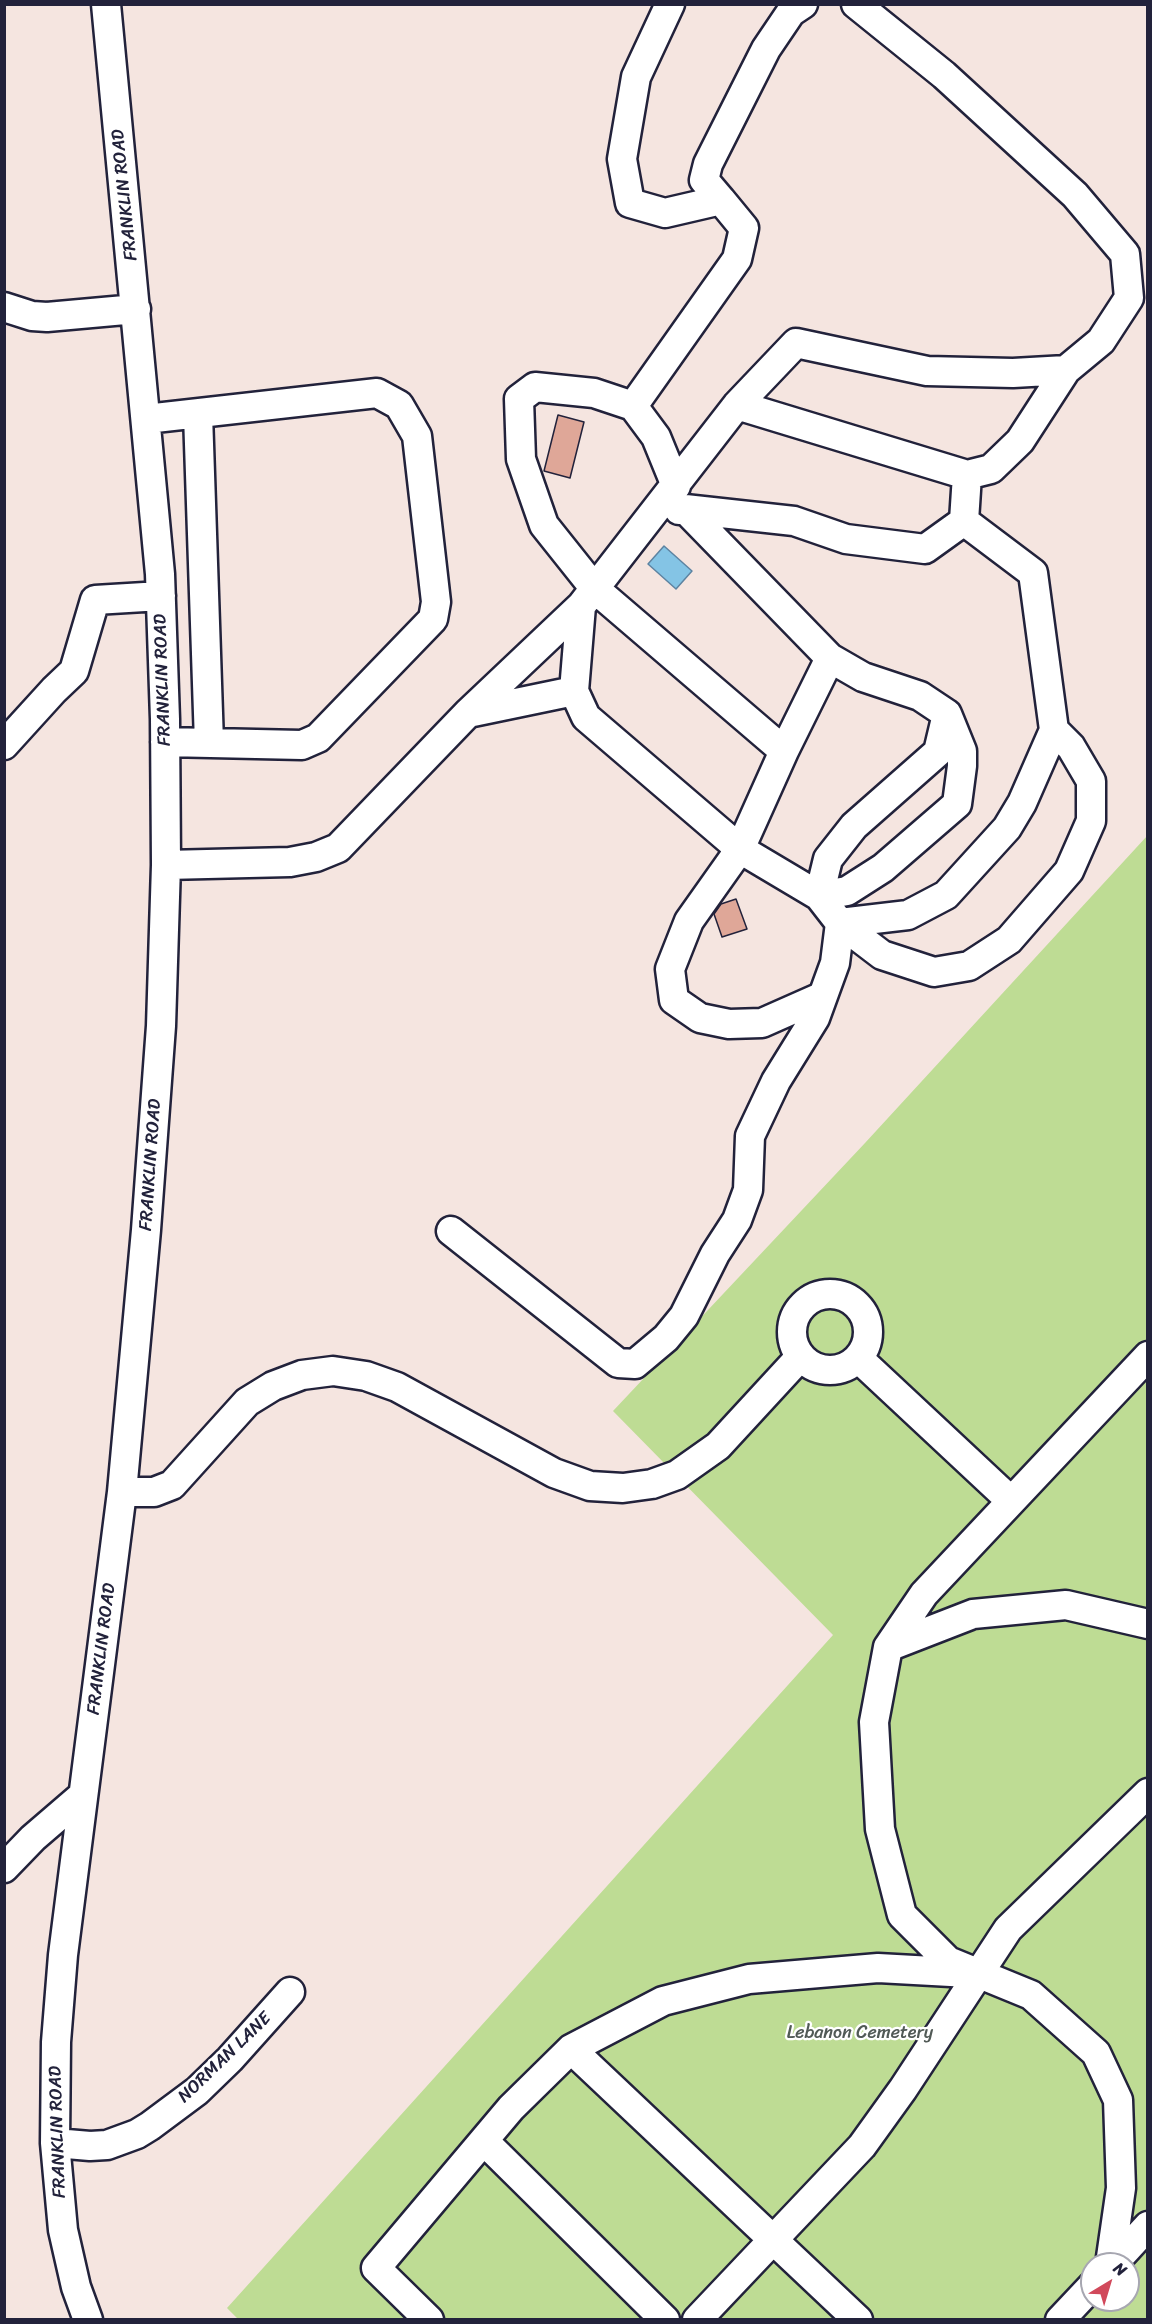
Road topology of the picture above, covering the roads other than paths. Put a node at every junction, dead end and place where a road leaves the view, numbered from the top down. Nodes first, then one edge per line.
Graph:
1 (106, 4) edge
2 (670, 4) edge
3 (803, 4) edge
4 (856, 4) edge
5 (722, 201) junction
6 (136, 309) junction
7 (8, 316) edge
8 (1066, 370) junction
9 (737, 405) junction
10 (633, 406) junction
11 (198, 414) junction
12 (146, 419) junction
13 (967, 476) junction
14 (680, 497) junction
15 (964, 520) junction
16 (161, 596) junction
17 (588, 597) junction
18 (827, 664) dead end
19 (574, 691) junction
20 (468, 712) junction
21 (947, 714) junction
22 (1054, 730) junction
23 (165, 742) junction
24 (209, 743) junction
25 (4, 745) edge
26 (784, 751) junction
27 (740, 849) junction
28 (166, 865) junction
29 (819, 896) junction
30 (840, 923) junction
31 (823, 996) junction
32 (451, 1231) dead end
33 (1148, 1356) edge
34 (800, 1357) junction
35 (858, 1358) junction
36 (122, 1492) junction
37 (1010, 1500) junction
38 (1148, 1624) edge
39 (888, 1647) junction
40 (1148, 1793) edge
41 (83, 1795) junction
42 (4, 1868) edge
43 (980, 1974) junction
44 (290, 1992) dead end
45 (571, 2049) junction
46 (484, 2141) junction
47 (55, 2143) junction
48 (1148, 2226) edge
49 (773, 2240) junction
50 (1113, 2252) edge
51 (1123, 2252) edge
52 (1080, 2298) edge
53 (88, 2319) edge
54 (429, 2319) edge
55 (665, 2319) edge
56 (697, 2319) edge
57 (858, 2319) edge
58 (1060, 2319) edge

1 - 6 street, FRANKLIN ROAD
2 - 5 street
3 - 5 street
4 - 8 street
5 - 10 street
6 - 7 street
6 - 12 street, FRANKLIN ROAD
8 - 9 street
8 - 13 street
9 - 13 street
9 - 14 street
10 - 14 street
10 - 17 street
11 - 12 street
11 - 24 street
11 - 24 street
12 - 16 street, FRANKLIN ROAD
13 - 15 street
14 - 15 street
14 - 17 street
14 - 21 street
15 - 22 street
16 - 23 street, FRANKLIN ROAD
16 - 25 street
17 - 19 street
17 - 20 street
17 - 26 street
18 - 26 street
19 - 20 street
19 - 27 street
20 - 28 street
21 - 29 street
21 - 29 street
22 - 30 street
22 - 30 street
23 - 24 street
23 - 28 street, FRANKLIN ROAD
26 - 27 street
27 - 29 street
27 - 31 street
28 - 36 street, FRANKLIN ROAD
29 - 30 street
30 - 31 street
31 - 32 street
33 - 37 street
34 - 35 street
34 - 35 street
34 - 36 street
35 - 37 street
36 - 41 street, FRANKLIN ROAD
37 - 39 street
38 - 39 street
39 - 43 street
40 - 43 street
41 - 42 street
41 - 47 street, FRANKLIN ROAD
43 - 45 street
43 - 49 street
43 - 50 street
44 - 47 street, NORMAN LANE
45 - 46 street
45 - 49 street
46 - 54 street
46 - 55 street
47 - 53 street, FRANKLIN ROAD
48 - 51 street
49 - 56 street
49 - 57 street
52 - 58 street

